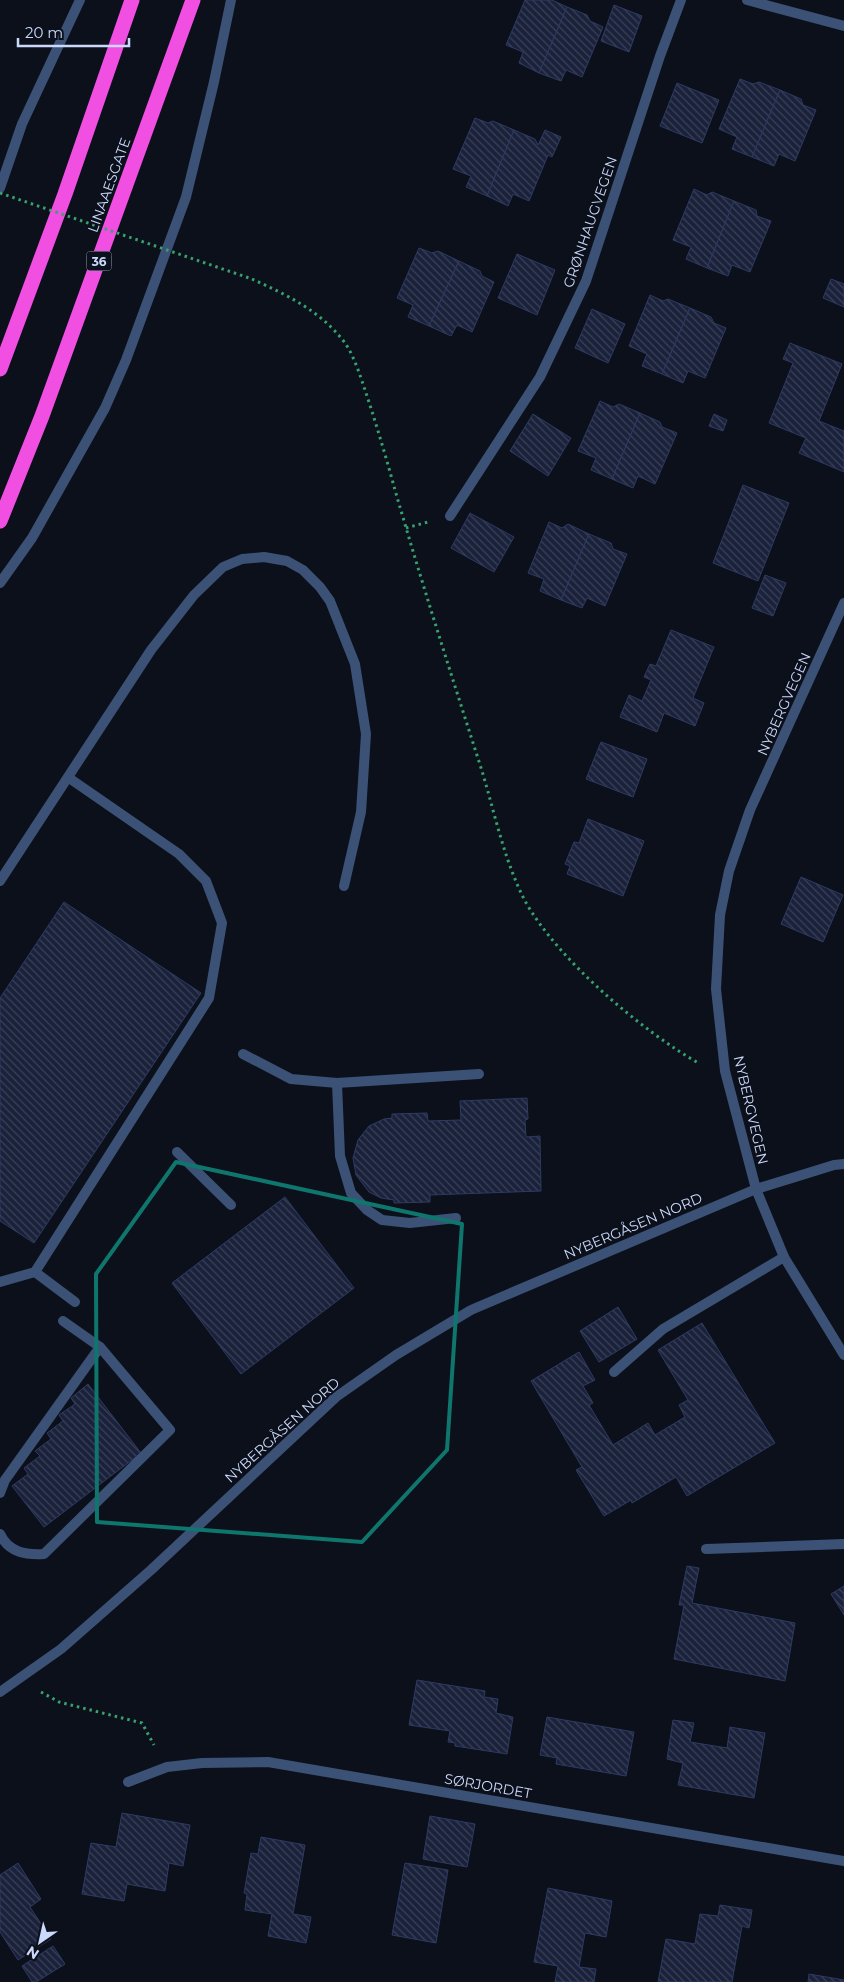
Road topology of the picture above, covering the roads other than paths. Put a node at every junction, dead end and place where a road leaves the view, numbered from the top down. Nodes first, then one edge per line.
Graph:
1 (80, 0) edge
2 (132, 0) edge
3 (193, 0) edge
4 (231, 0) edge
5 (680, 0) edge
6 (747, 0) edge
7 (844, 26) edge
8 (0, 188) edge
9 (0, 369) edge
10 (450, 516) dead end
11 (0, 521) edge
12 (0, 583) edge
13 (844, 603) edge
14 (69, 778) junction
15 (0, 881) edge
16 (344, 886) dead end
17 (243, 1054) dead end
18 (479, 1074) dead end
19 (337, 1083) junction
20 (177, 1152) dead end
21 (844, 1164) edge
22 (756, 1189) junction
23 (231, 1205) dead end
24 (456, 1218) dead end
25 (784, 1257) junction
26 (35, 1272) junction
27 (0, 1282) edge
28 (76, 1302) dead end
29 (63, 1321) dead end
30 (100, 1347) junction
31 (844, 1355) edge
32 (614, 1372) dead end
33 (0, 1493) edge
34 (0, 1534) edge
35 (844, 1544) edge
36 (706, 1549) dead end
37 (0, 1692) edge
38 (128, 1782) dead end
39 (844, 1861) edge

1 - 8 street
2 - 9 highway
3 - 11 highway, LINAAESGATE / 36
4 - 12 street
5 - 10 street, GRØNHAUGVEGEN
6 - 7 street
13 - 22 street, NYBERGVEGEN
14 - 15 street
14 - 16 street
14 - 26 street
17 - 19 street
18 - 19 street
19 - 24 street
20 - 23 street
21 - 22 street, NYBERGÅSEN NORD
22 - 25 street, NYBERGVEGEN
22 - 37 street, NYBERGÅSEN NORD
25 - 31 street, NYBERGVEGEN
25 - 32 street
26 - 27 street
26 - 28 street
29 - 30 street
30 - 33 street
30 - 34 street
35 - 36 street
38 - 39 street, SØRJORDET

